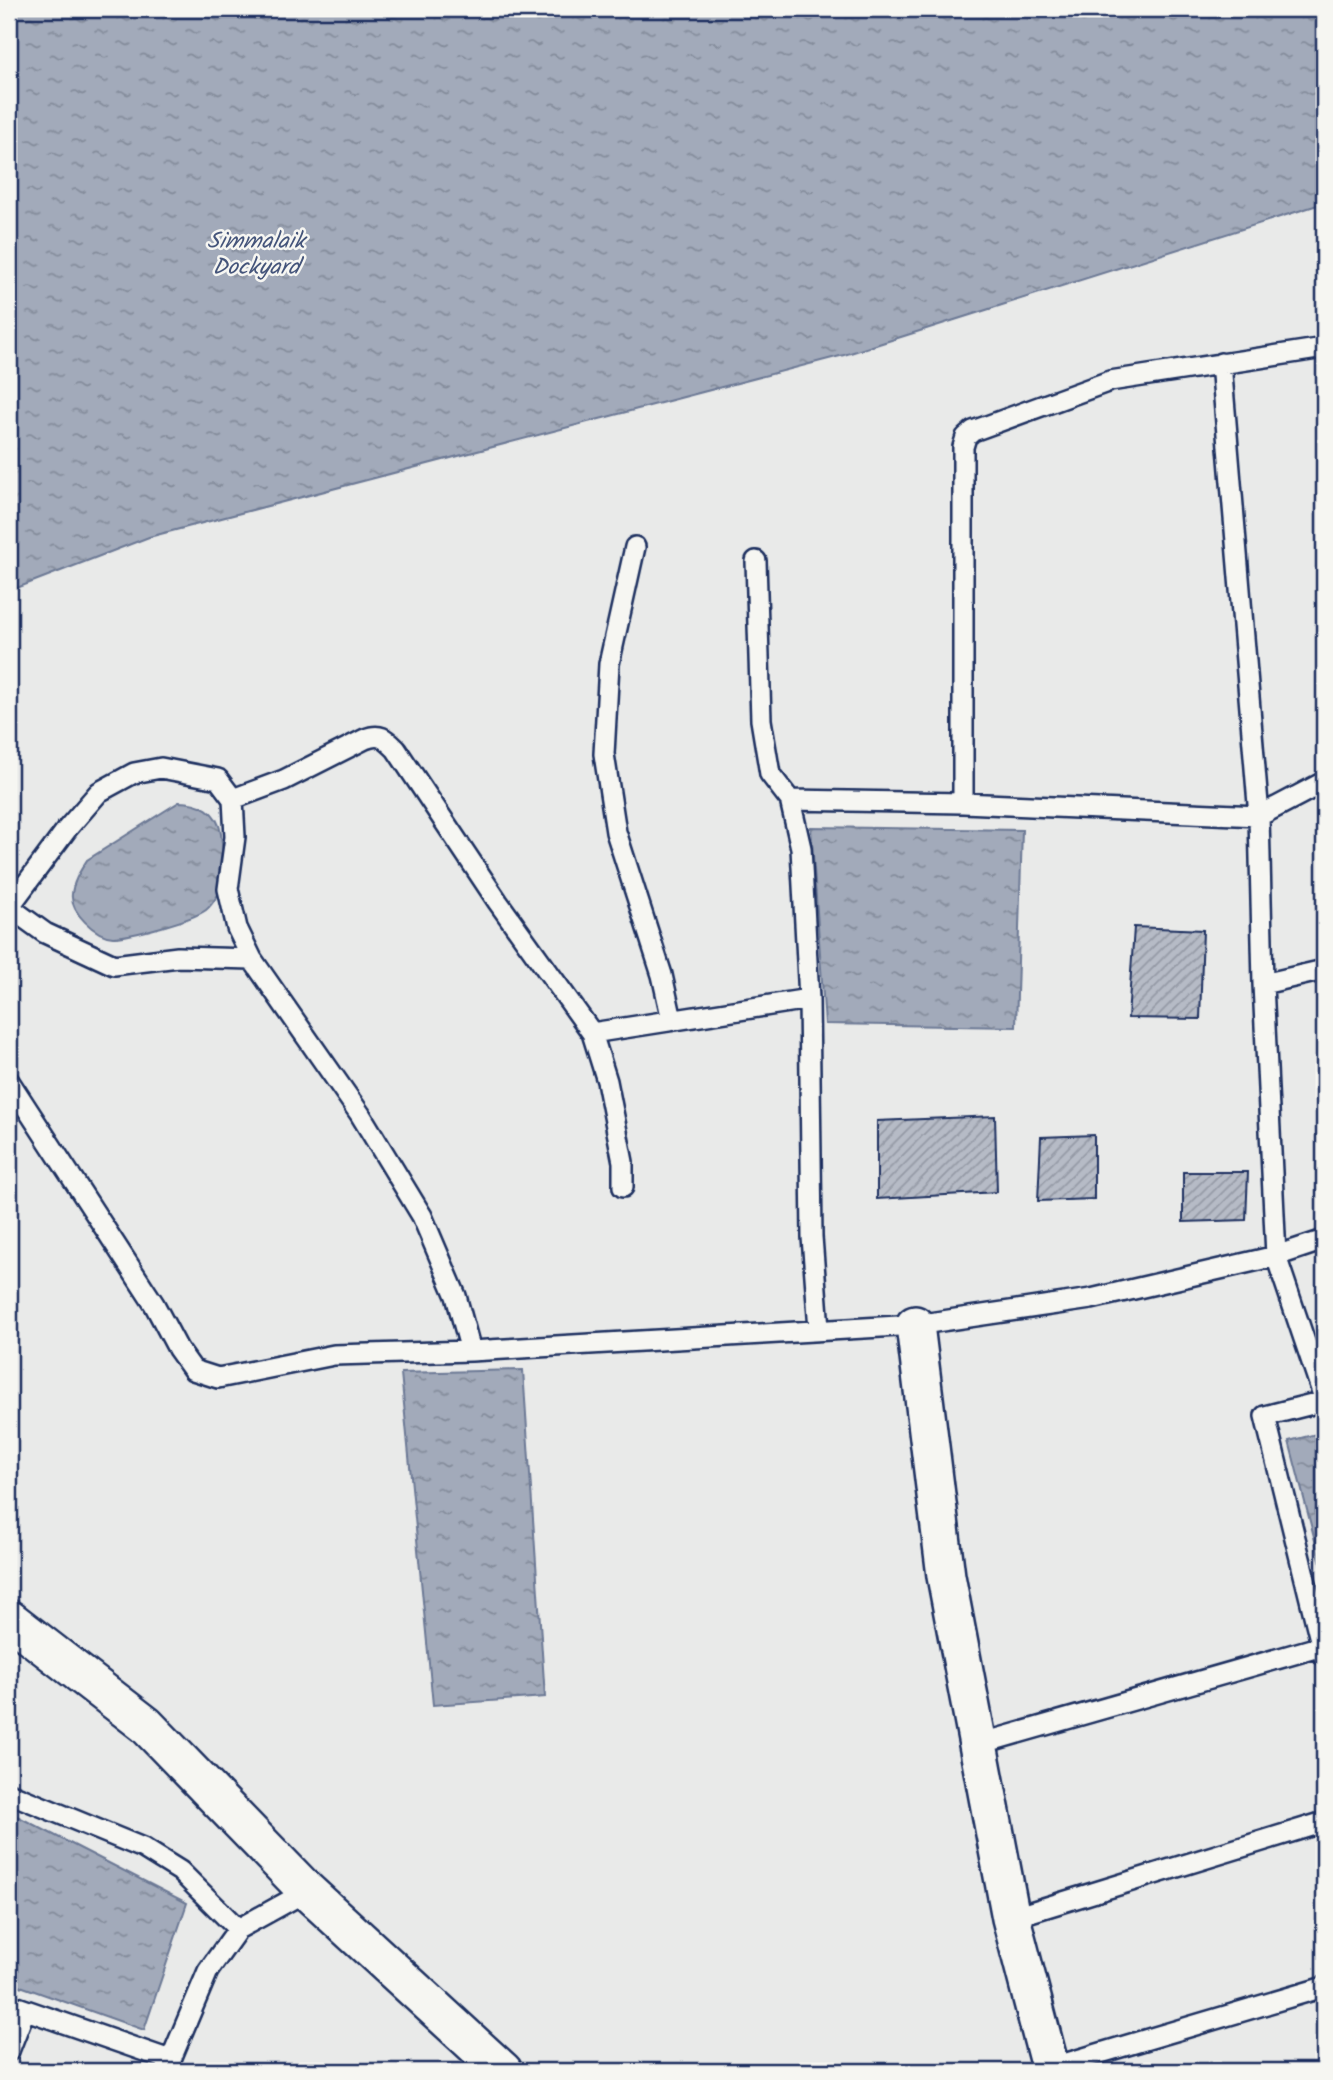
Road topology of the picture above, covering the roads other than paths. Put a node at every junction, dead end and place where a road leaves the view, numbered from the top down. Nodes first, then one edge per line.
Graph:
1 (1324, 348) edge
2 (1221, 363) junction
3 (635, 547) dead end
4 (756, 561) dead end
5 (1324, 782) edge
6 (233, 799) junction
7 (790, 800) junction
8 (963, 803) junction
9 (1259, 816) junction
10 (9, 908) edge
11 (252, 959) junction
12 (1324, 970) edge
13 (1263, 984) junction
14 (809, 999) junction
15 (672, 1020) junction
16 (592, 1033) junction
17 (9, 1081) edge
18 (623, 1187) dead end
19 (1324, 1240) edge
20 (1276, 1256) junction
21 (915, 1325) junction
22 (819, 1329) junction
23 (471, 1351) junction
24 (1324, 1399) edge
25 (9, 1619) edge
26 (1323, 1651) edge
27 (976, 1745) junction
28 (9, 1793) edge
29 (1324, 1822) edge
30 (307, 1891) junction
31 (1011, 1918) junction
32 (237, 1929) junction
33 (1324, 1987) edge
34 (17, 2007) edge
35 (9, 2051) edge
36 (168, 2066) edge
37 (1050, 2070) edge
38 (503, 2071) edge

1 - 2 lane
2 - 8 lane
2 - 9 lane
3 - 15 lane
4 - 7 lane
5 - 9 lane
6 - 10 lane
6 - 11 lane
6 - 16 lane
7 - 8 lane
7 - 14 lane
8 - 9 lane
9 - 13 lane
10 - 11 lane
11 - 23 lane
12 - 13 lane
13 - 20 lane
14 - 15 lane
14 - 22 lane
15 - 16 lane
16 - 18 lane
17 - 23 lane
19 - 20 lane
20 - 21 lane
20 - 24 lane
21 - 22 lane
21 - 27 street
22 - 23 lane
24 - 26 lane
25 - 30 street
26 - 27 lane
27 - 31 street
28 - 32 lane
29 - 31 lane
30 - 32 lane
30 - 38 street
31 - 37 street
32 - 36 lane
33 - 37 lane
34 - 35 lane
34 - 36 lane

